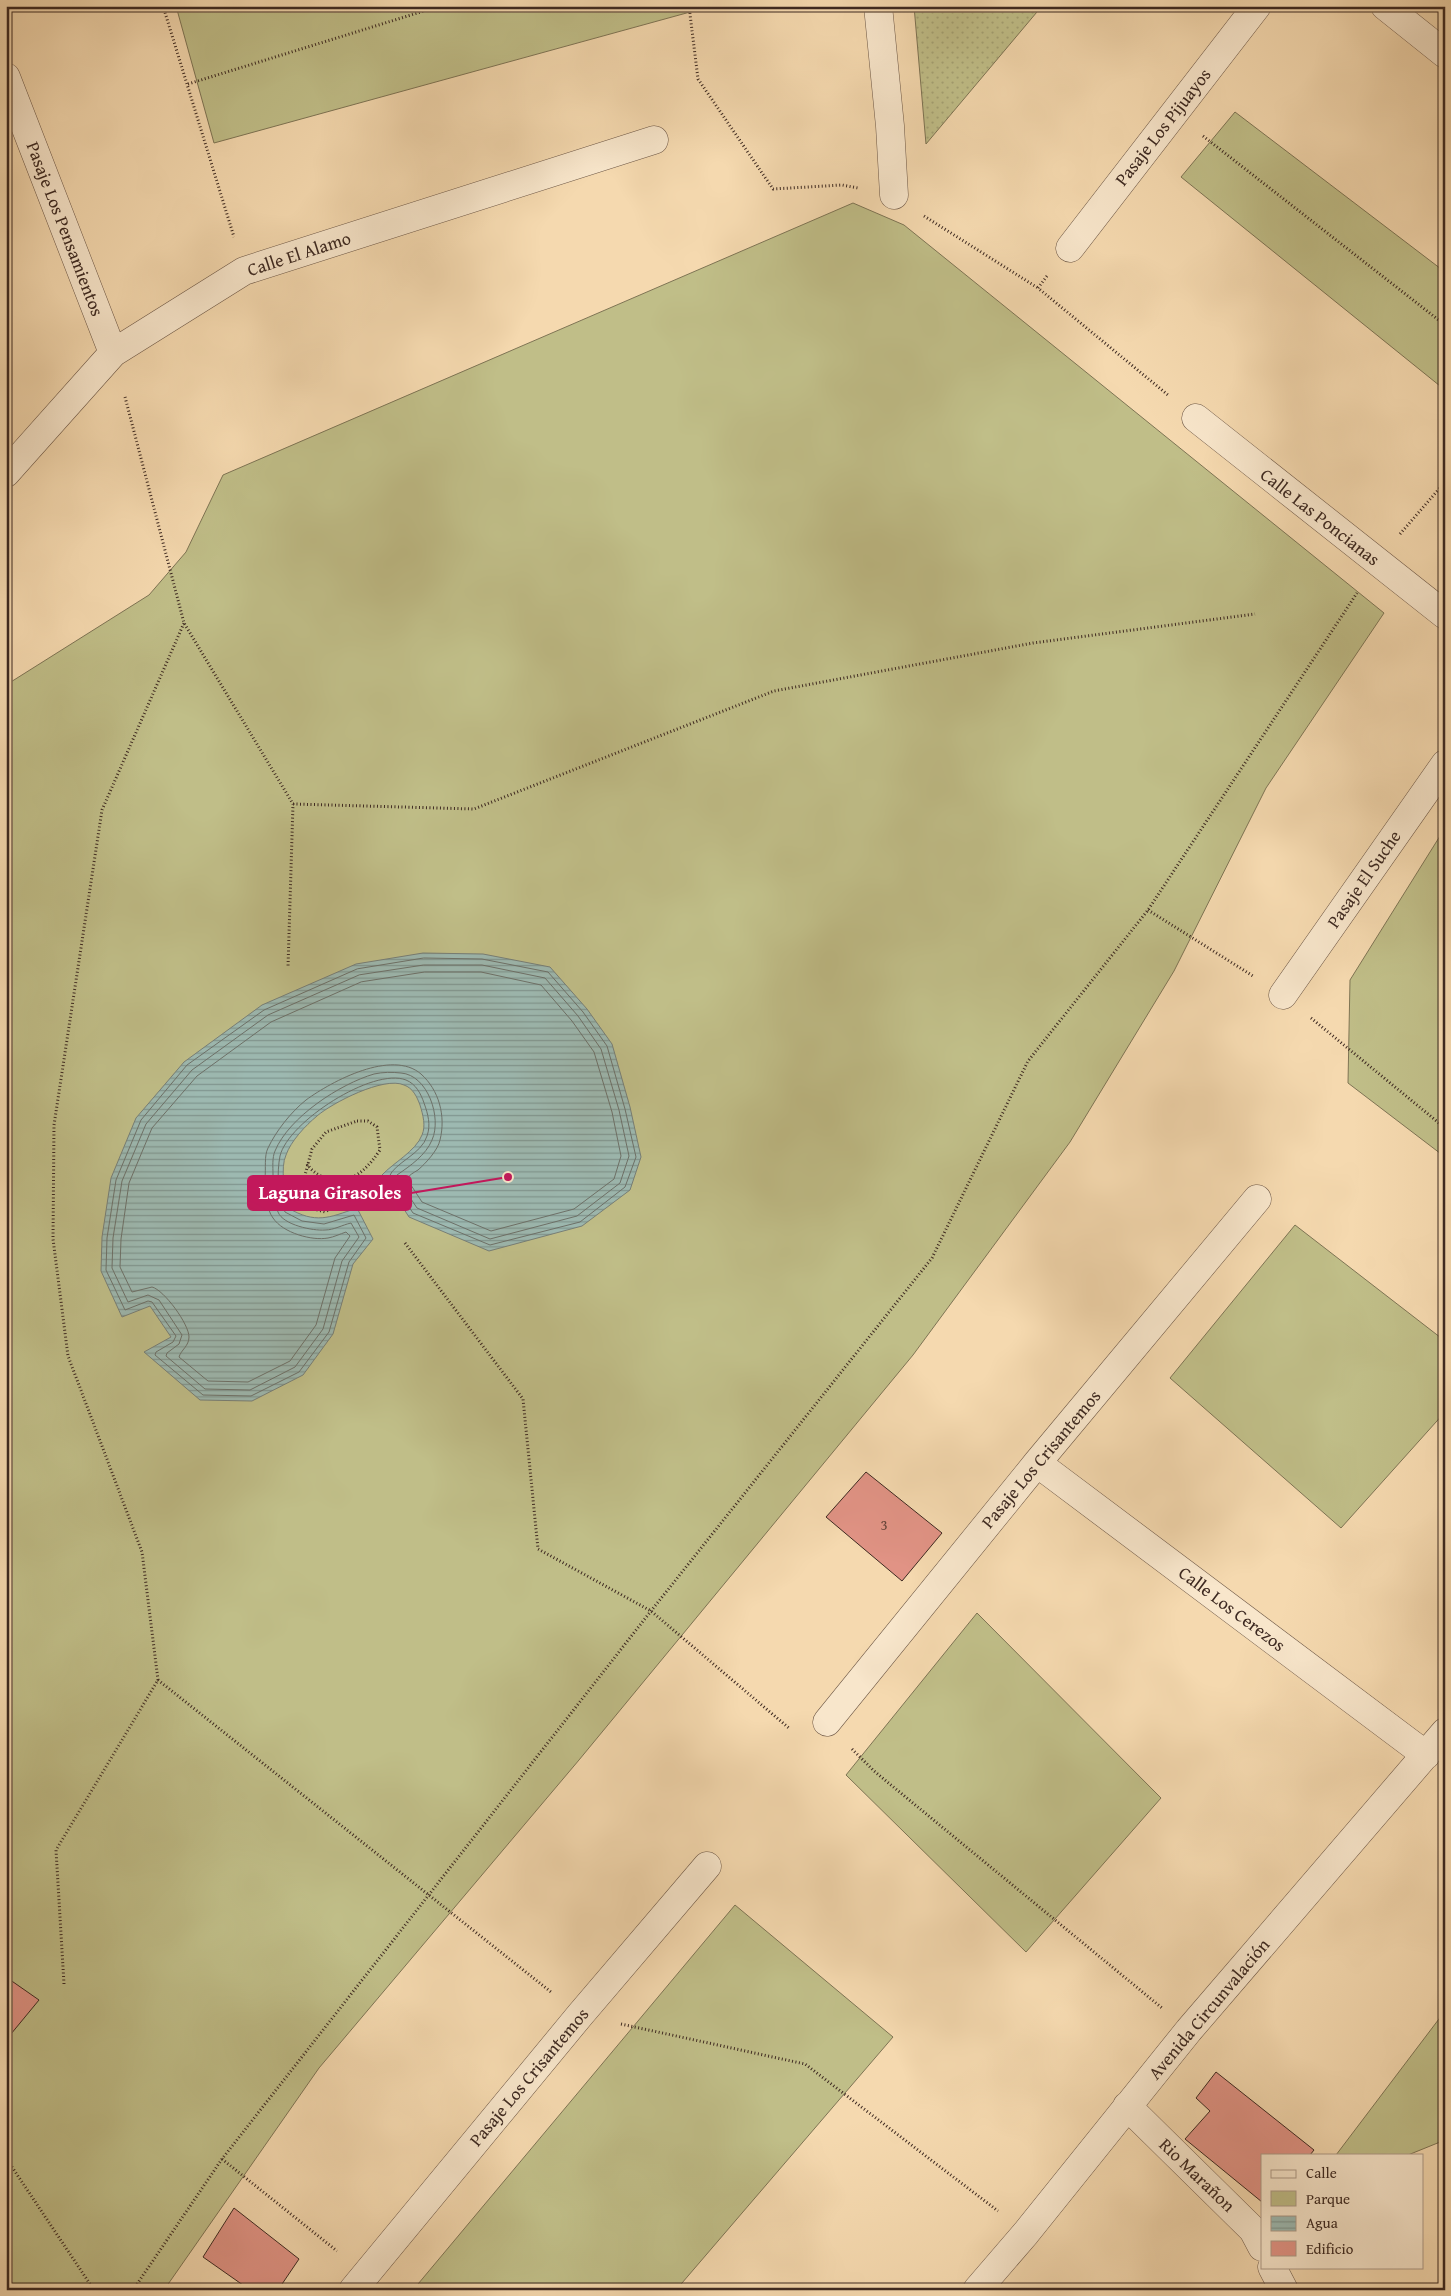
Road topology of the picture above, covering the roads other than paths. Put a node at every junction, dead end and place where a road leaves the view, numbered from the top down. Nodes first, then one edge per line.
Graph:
1 (878, 6) edge
2 (1257, 6) edge
3 (1385, 6) edge
4 (1445, 54) edge
5 (6, 76) edge
6 (654, 140) dead end
7 (894, 195) road end
8 (1070, 248) road end
9 (113, 352) junction
10 (1196, 418) road end
11 (6, 473) edge
12 (1445, 615) edge
13 (1445, 764) edge
14 (1283, 995) dead end
15 (1257, 1199) dead end
16 (1037, 1462) junction
17 (827, 1722) road end
18 (1445, 1732) edge
19 (1426, 1755) junction
20 (707, 1866) dead end
21 (1127, 2106) junction
22 (1261, 2245) edge
23 (1273, 2268) edge
24 (359, 2282) edge
25 (978, 2290) edge
26 (1284, 2290) edge

1 - 7 street
2 - 8 street, Pasaje Los Pijuayos
3 - 4 street
5 - 9 street, Pasaje Los Pensamientos
6 - 9 street, Calle El Alamo
9 - 11 street, Calle El Alamo
10 - 12 street, Calle Las Poncianas
13 - 14 street, Pasaje El Suche
15 - 16 street, Pasaje Los Crisantemos
16 - 17 street, Pasaje Los Crisantemos
16 - 19 street, Calle Los Cerezos
18 - 19 street, Avenida Circunvalación
19 - 21 street, Avenida Circunvalación
20 - 24 street, Pasaje Los Crisantemos
21 - 22 street, Rio Marañon
21 - 25 street, Avenida Circunvalación
23 - 26 street

